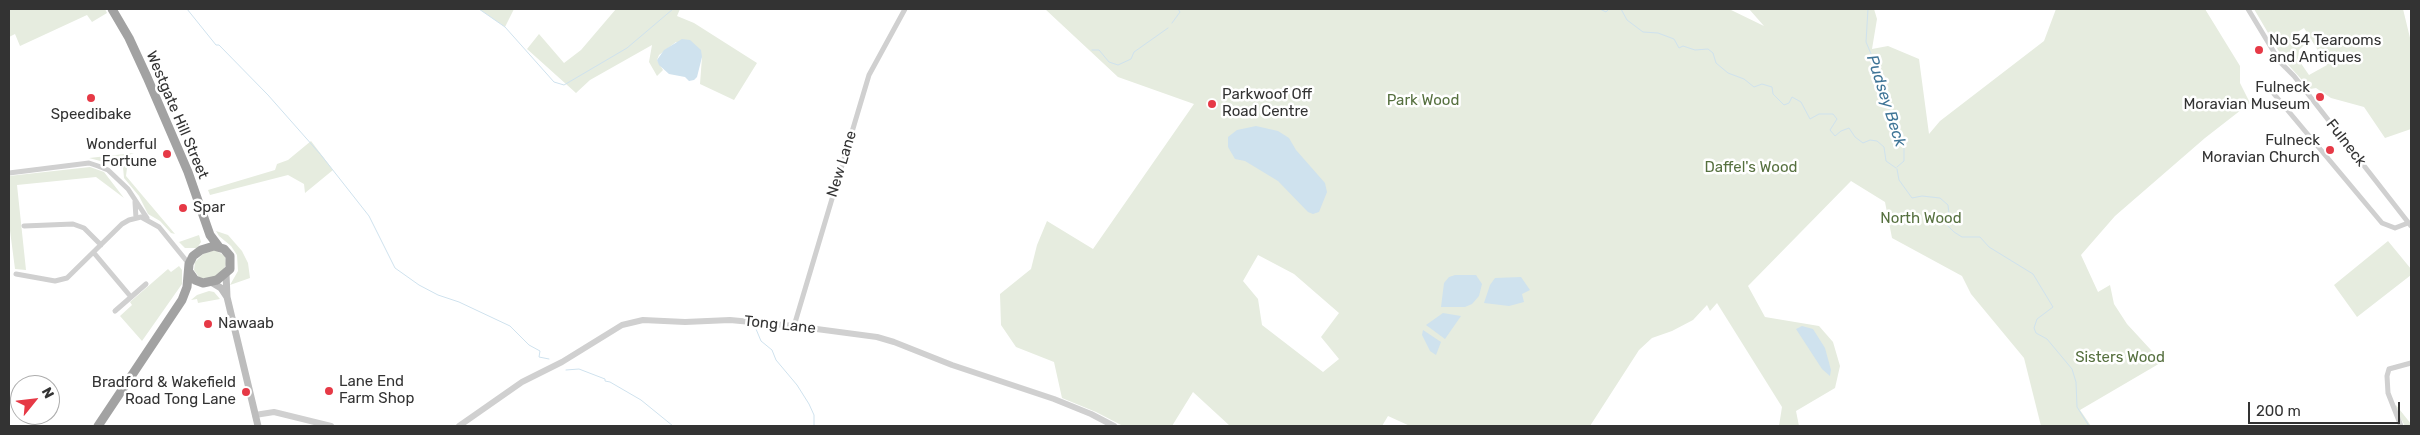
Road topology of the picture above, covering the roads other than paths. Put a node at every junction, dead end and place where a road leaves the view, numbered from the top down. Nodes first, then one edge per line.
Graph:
1 (112, 9) edge
2 (905, 9) edge
3 (2248, 9) edge
4 (2269, 88) dead end
5 (9, 173) edge
6 (135, 199) junction
7 (136, 218) junction
8 (147, 218) junction
9 (2410, 224) edge
10 (24, 226) dead end
11 (210, 235) junction
12 (102, 245) junction
13 (219, 247) junction
14 (179, 250) junction
15 (199, 252) junction
16 (94, 253) junction
17 (190, 268) junction
18 (16, 274) dead end
19 (226, 274) junction
20 (207, 283) junction
21 (146, 284) dead end
22 (131, 297) junction
23 (227, 297) junction
24 (182, 300) junction
25 (115, 311) dead end
26 (794, 326) junction
27 (2411, 363) edge
28 (256, 415) junction
29 (98, 426) edge
30 (258, 426) edge
31 (331, 426) edge
32 (459, 426) edge
33 (1114, 426) edge
34 (2401, 426) edge

1 - 11 highway, Westgate Hill Street
2 - 26 street, New Lane
3 - 9 street, Fulneck
4 - 9 street
5 - 6 street
6 - 7 street
6 - 8 street
7 - 8 street
7 - 12 street
8 - 14 street
10 - 12 street
11 - 13 highway, Westgate Hill Street
11 - 15 highway
12 - 16 street
13 - 15 highway
13 - 19 highway
14 - 15 street
14 - 17 street
15 - 17 highway
16 - 18 street
16 - 22 street
17 - 20 highway
17 - 24 highway
19 - 20 highway
19 - 23 main road
20 - 23 main road
20 - 24 highway
21 - 22 street
22 - 25 street
23 - 28 main road
24 - 29 highway
26 - 32 street, Tong Lane
26 - 33 street, Tong Lane
27 - 34 street
28 - 30 main road
28 - 31 street

